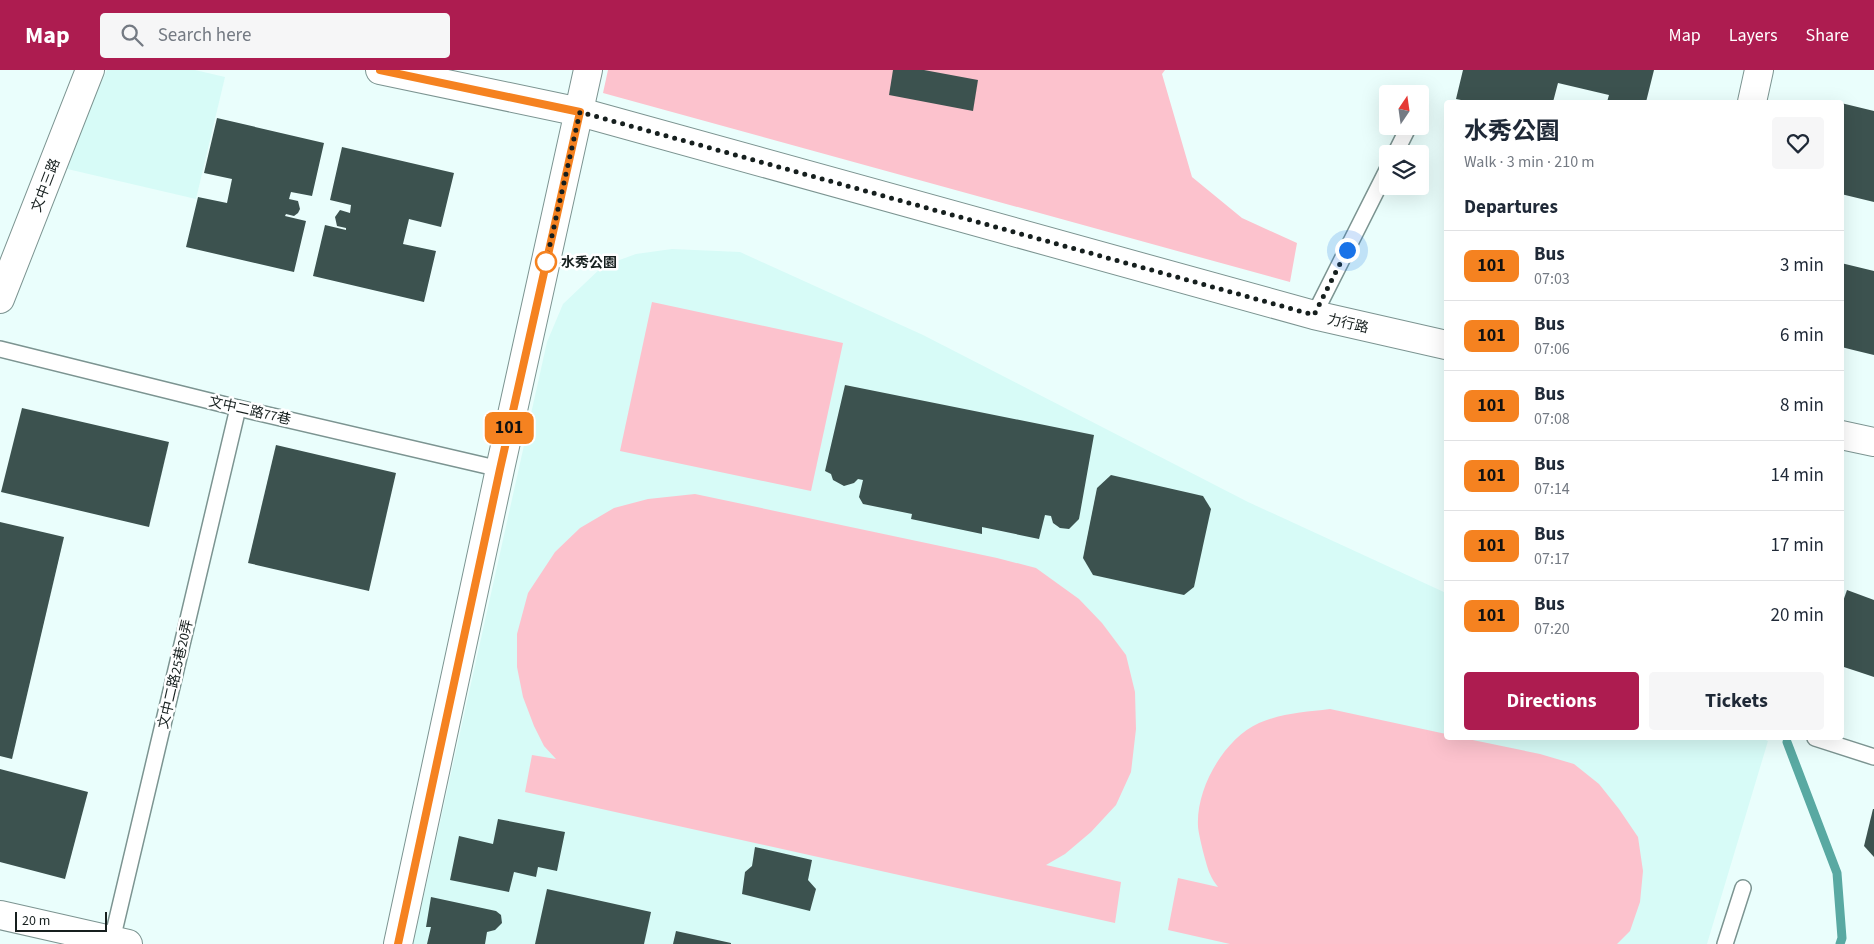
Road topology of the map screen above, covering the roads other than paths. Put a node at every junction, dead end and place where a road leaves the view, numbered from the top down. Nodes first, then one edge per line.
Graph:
1 (90, 70) edge
2 (380, 70) edge
3 (588, 70) edge
4 (1759, 70) edge
5 (1752, 100) edge
6 (580, 112) junction
7 (1379, 186) edge
8 (0, 299) edge
9 (1314, 315) junction
10 (1444, 345) edge
11 (0, 349) edge
12 (238, 408) junction
13 (1844, 436) edge
14 (1874, 442) edge
15 (500, 469) junction
16 (1821, 740) edge
17 (1874, 757) edge
18 (1743, 888) dead end
19 (0, 915) edge
20 (120, 942) edge
21 (398, 944) edge
22 (1725, 944) edge

1 - 8 street, 文中三路
2 - 6 street, 力行路
3 - 6 street
4 - 5 street
6 - 9 street, 力行路
6 - 15 street
7 - 9 lane
9 - 10 street, 力行路
11 - 12 lane, 文中二路77巷
12 - 15 lane, 文中二路77巷
12 - 20 lane, 文中二路25巷20弄
13 - 14 street
15 - 21 street
16 - 17 lane
18 - 22 lane
19 - 20 street

